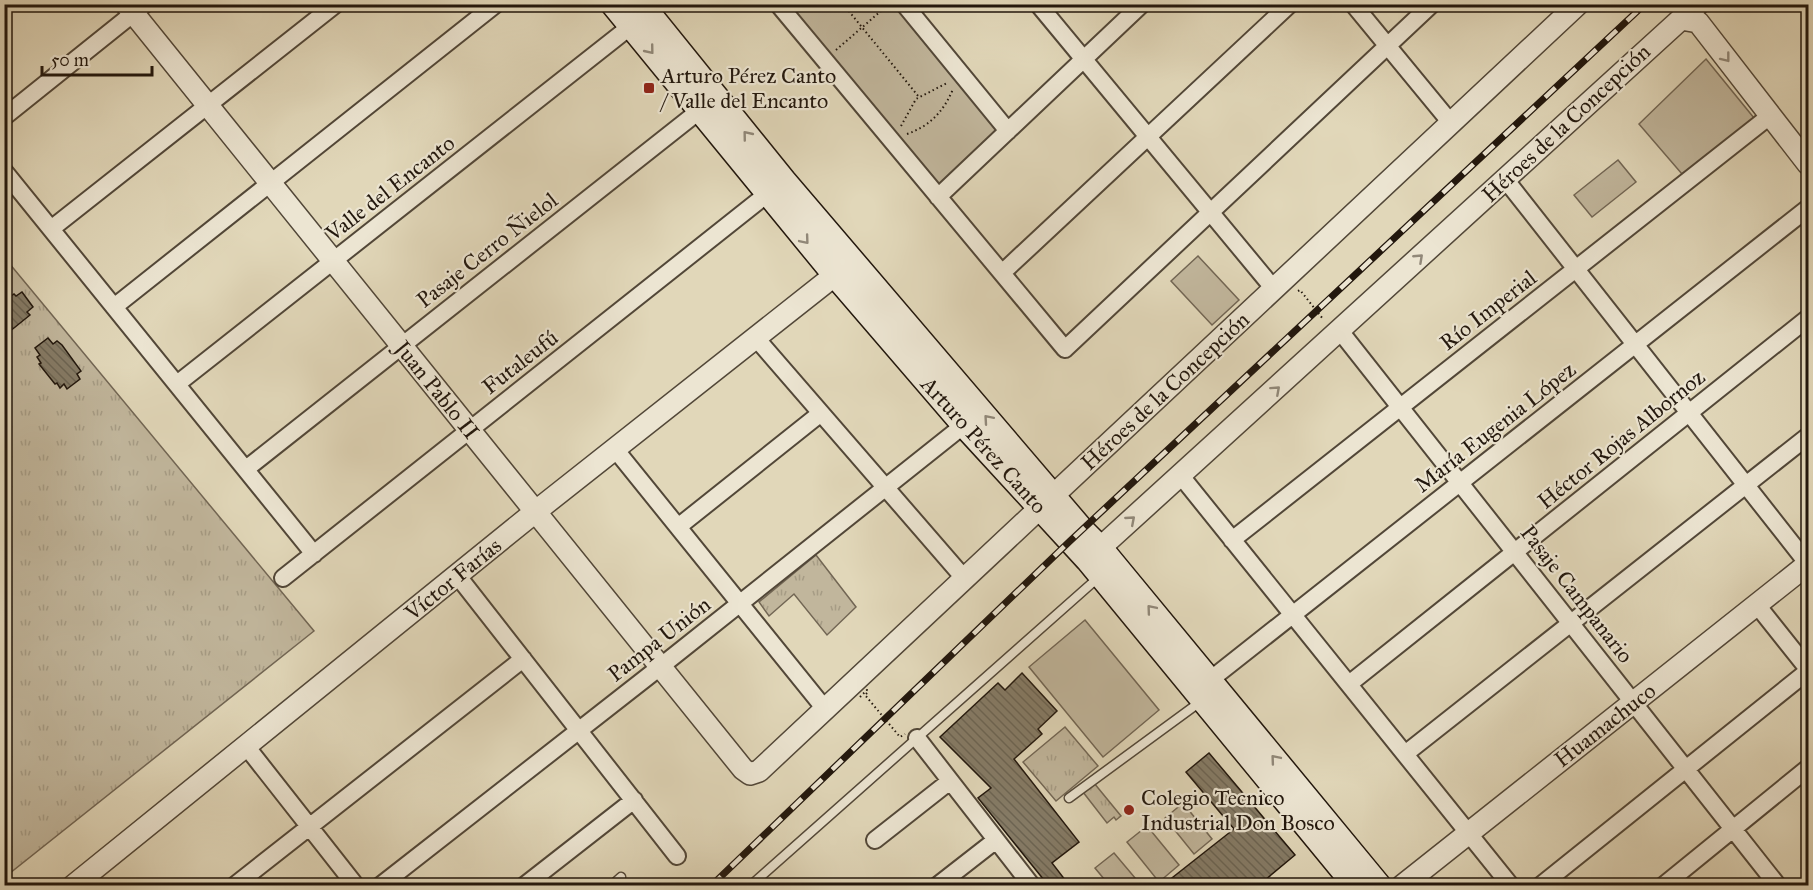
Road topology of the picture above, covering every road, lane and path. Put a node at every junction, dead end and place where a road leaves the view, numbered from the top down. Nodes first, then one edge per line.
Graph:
1 (336, 4) edge
2 (496, 4) edge
3 (613, 4) edge
4 (640, 4) edge
5 (778, 4) edge
6 (843, 4) edge
7 (889, 4) edge
8 (904, 4) edge
9 (1038, 4) edge
10 (1142, 4) edge
11 (1290, 4) edge
12 (1353, 4) edge
13 (1432, 4) edge
14 (1578, 4) edge
15 (1701, 4) edge
16 (135, 8) edge
17 (1686, 19) junction
18 (631, 26) junction
19 (862, 28) junction
20 (1388, 46) junction
21 (830, 56) dead end
22 (1083, 59) junction
23 (952, 81) dead end
24 (953, 88) dead end
25 (919, 98) junction
26 (207, 106) junction
27 (699, 111) junction
28 (1771, 115) junction
29 (4, 117) edge
30 (1451, 123) junction
31 (899, 130) dead end
32 (1008, 131) junction
33 (904, 135) dead end
34 (1148, 137) junction
35 (1809, 164) edge
36 (4, 171) edge
37 (1505, 179) junction
38 (270, 183) junction
39 (776, 188) junction
40 (938, 197) junction
41 (1809, 208) edge
42 (1210, 212) junction
43 (51, 229) junction
44 (333, 261) junction
45 (1576, 269) junction
46 (1002, 273) junction
47 (834, 275) junction
48 (1283, 292) junction
49 (114, 306) junction
50 (1809, 318) edge
51 (1340, 331) junction
52 (756, 338) junction
53 (1635, 345) junction
54 (401, 346) junction
55 (177, 384) junction
56 (1400, 408) junction
57 (821, 413) junction
58 (1689, 413) junction
59 (964, 425) junction
60 (470, 431) junction
61 (1809, 436) edge
62 (615, 449) junction
63 (246, 469) junction
64 (1181, 476) junction
65 (1460, 483) junction
66 (1746, 485) junction
67 (886, 487) junction
68 (1046, 502) junction
69 (535, 512) junction
70 (678, 527) junction
71 (1232, 540) junction
72 (1515, 552) junction
73 (314, 554) junction
74 (1101, 562) junction
75 (1808, 564) edge
76 (457, 575) junction
77 (283, 578) dead end
78 (964, 578) junction
79 (740, 603) junction
80 (1757, 605) junction
81 (1293, 616) junction
82 (1571, 623) junction
83 (523, 659) junction
84 (660, 667) junction
85 (1809, 670) edge
86 (1349, 684) junction
87 (1206, 690) junction
88 (860, 697) dead end
89 (1633, 702) junction
90 (825, 708) junction
91 (579, 730) junction
92 (911, 736) junction
93 (246, 746) junction
94 (1404, 754) junction
95 (1685, 768) junction
96 (1809, 768) edge
97 (750, 774) joint
98 (950, 781) junction
99 (1070, 798) dead end
100 (634, 800) junction
101 (309, 826) junction
102 (1733, 829) junction
103 (1468, 832) junction
104 (875, 840) dead end
105 (996, 840) junction
106 (678, 856) dead end
107 (621, 878) dead end
108 (73, 885) edge
109 (234, 885) edge
110 (356, 885) edge
111 (380, 885) edge
112 (525, 885) edge
113 (611, 885) edge
114 (750, 885) edge
115 (937, 885) edge
116 (1032, 885) edge
117 (1356, 885) edge
118 (1379, 885) edge
119 (1402, 885) edge
120 (1511, 885) edge
121 (1540, 885) edge
122 (1663, 885) edge
123 (1778, 885) edge

1 - 26 street
2 - 38 street
3 - 18 main road, Arturo Pérez Canto
39 -> 4 main road, Arturo Pérez Canto
5 - 40 street
6 - 19 path
7 - 19 path
8 - 32 street
9 - 22 street
10 - 22 street
11 - 34 street
12 - 20 street
13 - 20 street
14 - 30 street, Héroes de la Concepción
15 - 17 street, Héroes de la Concepción
16 - 26 street, Juan Pablo II
16 - 29 street
17 -> 28 street
17 - 37 street, Héroes de la Concepción
18 -> 27 main road, Arturo Pérez Canto
18 - 44 street, Valle del Encanto
19 - 21 path
19 - 25 path
20 - 30 street
20 - 42 street
22 - 32 street
22 - 34 street
23 - 25 path
24 - 33 path
25 - 31 path
26 - 38 street, Juan Pablo II
26 - 43 street
27 - 39 main road, Arturo Pérez Canto
27 - 54 street, Pasaje Cerro Ñielol
28 - 35 street
28 - 45 street, Río Imperial
30 - 48 street, Héroes de la Concepción
32 - 40 street
34 - 42 street
34 - 46 street
36 - 43 street
37 - 45 street
51 -> 37 street, Héroes de la Concepción
38 - 44 street, Juan Pablo II
38 - 49 street
39 -> 47 main road, Arturo Pérez Canto
39 - 60 street, Futaleufú
68 -> 39 main road, Arturo Pérez Canto
40 - 46 street
41 - 53 street, María Eugenia López
42 - 46 street
42 - 48 street
43 - 49 street
44 - 54 street, Juan Pablo II
44 - 55 street, Valle del Encanto
45 - 53 street
45 - 56 street, Río Imperial
47 - 52 street, Víctor Farías
47 - 59 main road, Arturo Pérez Canto
48 - 51 path
48 - 68 street, Héroes de la Concepción
49 - 55 street
50 - 58 street, Héctor Rojas Albornoz
51 - 56 street, Pasaje Campanario
64 -> 51 street, Héroes de la Concepción
52 - 57 street
52 - 62 street, Víctor Farías
53 - 58 street
53 - 65 street, María Eugenia López
54 - 60 street, Juan Pablo II
54 - 63 street, Pasaje Cerro Ñielol
55 - 63 street
56 - 65 street, Pasaje Campanario
56 - 71 street, Río Imperial
57 - 67 street
57 - 70 street
58 - 66 street
58 - 72 street, Héctor Rojas Albornoz
59 - 67 street, Pampa Unión
59 - 68 main road, Arturo Pérez Canto
60 - 69 street, Juan Pablo II
60 - 73 street, Futaleufú
61 - 66 street
62 - 69 street, Víctor Farías
62 - 70 street
63 - 73 street
64 - 71 street
74 -> 64 street, Héroes de la Concepción
65 - 72 street, Pasaje Campanario
65 - 81 street, María Eugenia López
66 - 75 street
66 - 82 street
67 - 78 street
67 - 79 street, Pampa Unión
68 - 74 main road, Arturo Pérez Canto
68 - 78 street, Héroes de la Concepción
69 - 76 street, Víctor Farías
69 - 84 street, Juan Pablo II
70 - 79 street
71 - 81 street
72 - 82 street, Pasaje Campanario
72 - 86 street, Héctor Rojas Albornoz
73 - 77 street, Futaleufú
74 - 87 main road, Arturo Pérez Canto
74 - 92 lane
75 - 80 street, Huamachuco
76 - 83 street
76 - 93 street, Víctor Farías
78 - 90 street, Héroes de la Concepción
79 - 84 street, Pampa Unión
79 - 90 street
80 - 85 street
80 - 89 street, Huamachuco
81 - 86 street
81 - 87 street, María Eugenia López
82 - 89 street, Pasaje Campanario
82 - 94 street
83 - 91 street
83 - 101 street
84 - 91 street, Pampa Unión
84 - 97 street, Juan Pablo II
85 - 95 street
86 - 94 street
87 - 99 lane
87 - 117 main road, Arturo Pérez Canto
118 -> 87 main road, Arturo Pérez Canto
88 - 92 path, bridge
89 - 95 street, Pasaje Campanario
89 - 103 street, Huamachuco
90 - 97 street, Héroes de la Concepción
91 - 100 street
91 - 111 street, Pampa Unión
92 - 98 street
92 - 114 lane
93 - 101 street
93 - 108 street, Víctor Farías
94 - 103 street
95 - 102 street, Pasaje Campanario
95 - 121 street
96 - 102 street
98 - 104 street
98 - 105 street
100 - 106 street
100 - 112 street
101 - 109 street
101 - 110 street
102 - 122 street
102 - 123 street, Pasaje Campanario
103 - 119 street, Huamachuco
103 - 120 street
105 - 115 street
105 - 116 street
107 - 113 lane

